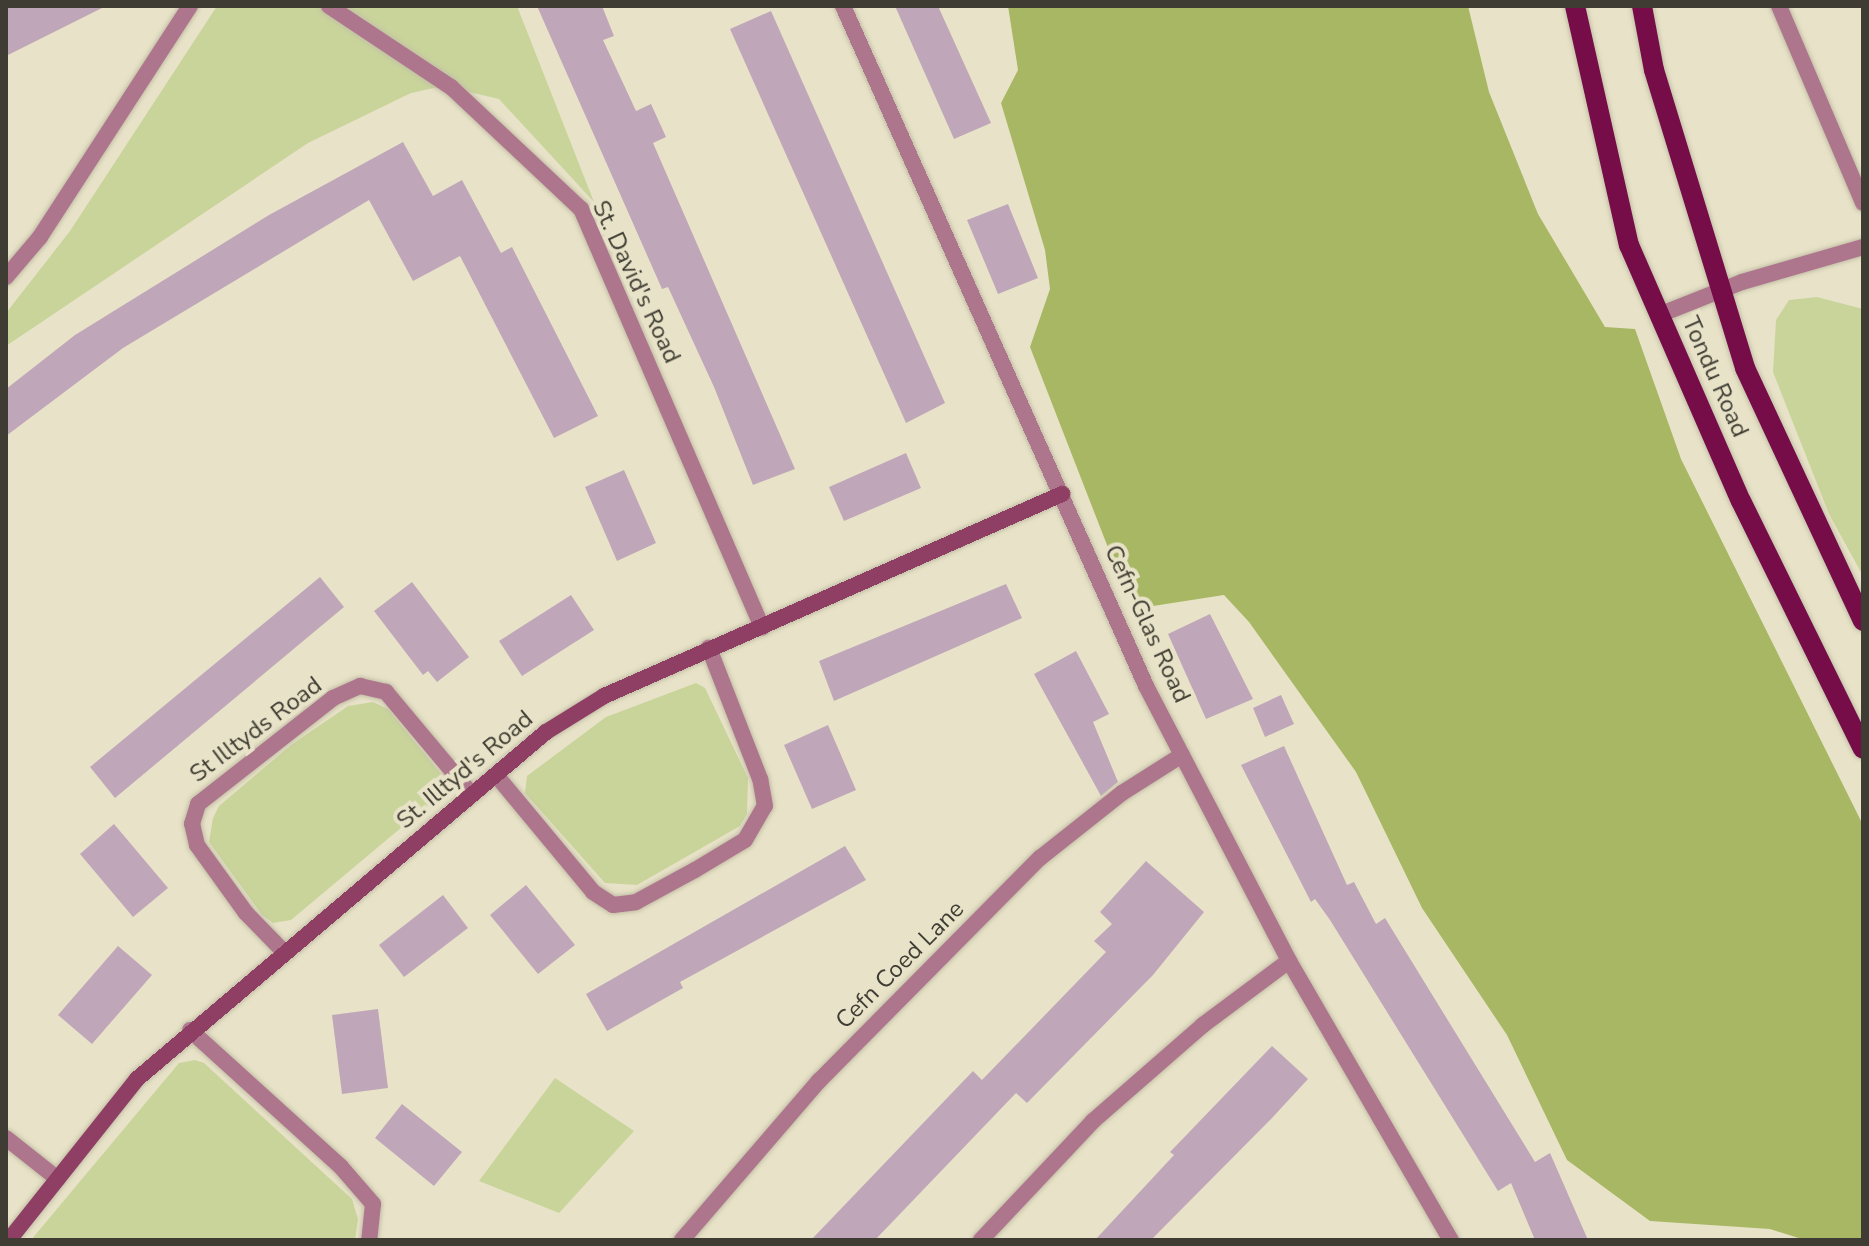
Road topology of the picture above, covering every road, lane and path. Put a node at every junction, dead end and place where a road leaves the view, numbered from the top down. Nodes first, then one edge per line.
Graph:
1 (190, 6) edge
2 (329, 6) edge
3 (843, 6) edge
4 (1575, 6) edge
5 (1642, 6) edge
6 (1779, 6) edge
7 (1863, 203) edge
8 (1863, 247) edge
9 (6, 277) edge
10 (1723, 290) junction
11 (1659, 315) junction
12 (1062, 494) junction
13 (1863, 621) edge
14 (762, 627) junction
15 (709, 648) junction
16 (1863, 749) edge
17 (1182, 755) junction
18 (496, 775) junction
19 (472, 795) junction
20 (283, 951) junction
21 (1289, 961) junction
22 (190, 1030) junction
23 (6, 1138) edge
24 (58, 1179) junction
25 (9, 1240) edge
26 (369, 1240) edge
27 (682, 1240) edge
28 (981, 1240) edge
29 (1451, 1240) edge

1 - 9 street
2 - 14 street, St. David's Road
3 - 12 street, Cefn-Glas Road
4 - 11 main road, Tondu Road
5 - 10 main road, Tondu Road
6 - 7 street
8 - 10 street
10 - 11 street
10 - 13 main road, Tondu Road
11 - 16 main road, Tondu Road
12 - 14 street, St. Illtyd's Road
12 - 17 street, Cefn-Glas Road
14 - 15 street, St. Illtyd's Road
15 - 18 street, St. Illtyd's Road
15 - 18 street
17 - 21 street, Cefn-Glas Road
17 - 27 street, Cefn Coed Lane
18 - 19 street, St. Illtyd's Road
19 - 20 street, St. Illtyd's Road
19 - 20 street, St Illtyds Road
20 - 22 street, St. Illtyd's Road
21 - 28 street
21 - 29 street, Cefn-Glas Road
22 - 24 street, St. Illtyd's Road
22 - 26 street
23 - 24 street
24 - 25 street, St. Illtyd's Road

